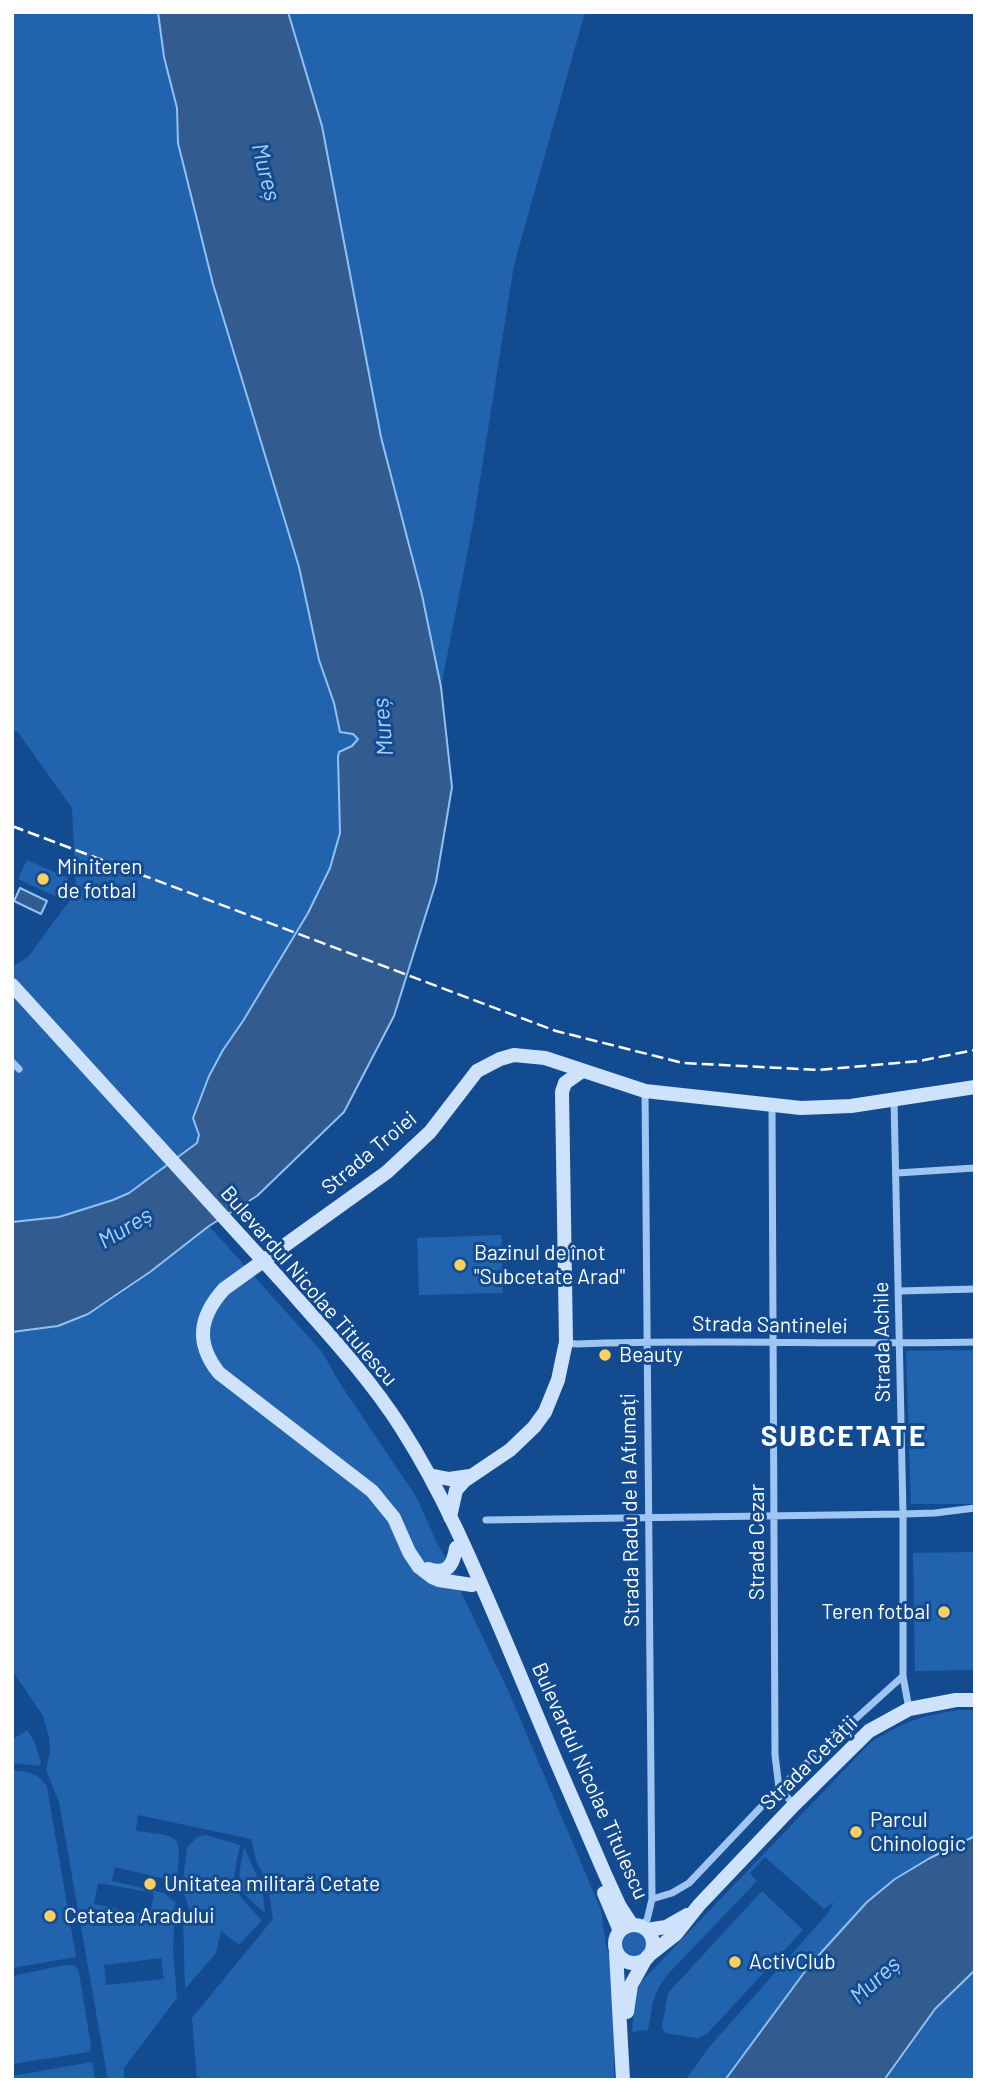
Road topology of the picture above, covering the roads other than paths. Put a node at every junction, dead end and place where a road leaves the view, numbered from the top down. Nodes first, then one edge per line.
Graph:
1 (12, 985) edge
2 (12, 998) edge
3 (12, 1062) edge
4 (19, 1069) dead end
5 (582, 1071) junction
6 (975, 1087) edge
7 (645, 1091) junction
8 (894, 1100) junction
9 (772, 1105) junction
10 (975, 1168) edge
11 (897, 1172) junction
12 (275, 1280) junction
13 (975, 1289) edge
14 (899, 1291) junction
15 (646, 1341) junction
16 (566, 1342) junction
17 (975, 1342) edge
18 (773, 1343) junction
19 (900, 1344) junction
20 (429, 1475) junction
21 (470, 1476) junction
22 (975, 1508) edge
23 (903, 1514) junction
24 (775, 1516) junction
25 (450, 1517) junction
26 (647, 1518) junction
27 (486, 1520) dead end
28 (456, 1548) junction
29 (419, 1567) junction
30 (472, 1585) junction
31 (903, 1676) junction
32 (975, 1700) edge
33 (909, 1709) junction
34 (779, 1788) junction
35 (794, 1805) junction
36 (652, 1899) junction
37 (699, 1905) junction
38 (635, 1928) junction
39 (617, 1952) junction
40 (646, 1958) junction
41 (624, 2080) edge

1 - 12 main road, Bulevardul Nicolae Titulescu, bridge
2 - 12 main road, Bulevardul Nicolae Titulescu
3 - 4 street
5 - 7 main road, Strada Troiei
5 - 16 main road
5 - 29 main road, Strada Troiei
6 - 8 main road, Strada Troiei
7 - 9 main road, Strada Troiei
7 - 15 street, Strada Radu de la Afumați
8 - 9 main road, Strada Troiei
8 - 11 street, Strada Achile
9 - 18 street, Strada Cezar
10 - 11 street
11 - 14 street, Strada Achile
12 - 20 main road, Bulevardul Nicolae Titulescu
12 - 28 main road, Bulevardul Nicolae Titulescu
13 - 14 street
14 - 19 street, Strada Achile
15 - 16 street, Strada Santinelei
15 - 18 street, Strada Santinelei
15 - 26 street, Strada Radu de la Afumați
16 - 21 main road
17 - 19 street, Strada Santinelei
18 - 19 street, Strada Santinelei
18 - 24 street, Strada Cezar
19 - 23 street, Strada Achile
20 - 21 main road
20 - 25 main road, Bulevardul Nicolae Titulescu
21 - 25 main road
22 - 23 street
23 - 24 street
23 - 31 street, Strada Achile
24 - 26 street
24 - 34 street, Strada Cezar
25 - 38 main road, Bulevardul Nicolae Titulescu
26 - 27 street
26 - 36 street, Strada Radu de la Afumați
28 - 29 main road
28 - 30 main road, Bulevardul Nicolae Titulescu
29 - 30 main road
30 - 38 main road, Bulevardul Nicolae Titulescu
31 - 33 street, Strada Achile
31 - 34 street
32 - 33 main road, Strada Cetății
33 - 35 main road, Strada Cetății
34 - 35 street
34 - 36 street
35 - 37 main road, Strada Cetății
36 - 38 street, Strada Radu de la Afumați
37 - 38 main road, Strada Cetății
37 - 40 main road, Strada Cetății
38 - 39 main road, Strada Cetății
38 - 40 main road, Strada Cetății
39 - 40 main road
39 - 41 main road, Strada Cetății
40 - 41 main road, Strada Cetății

